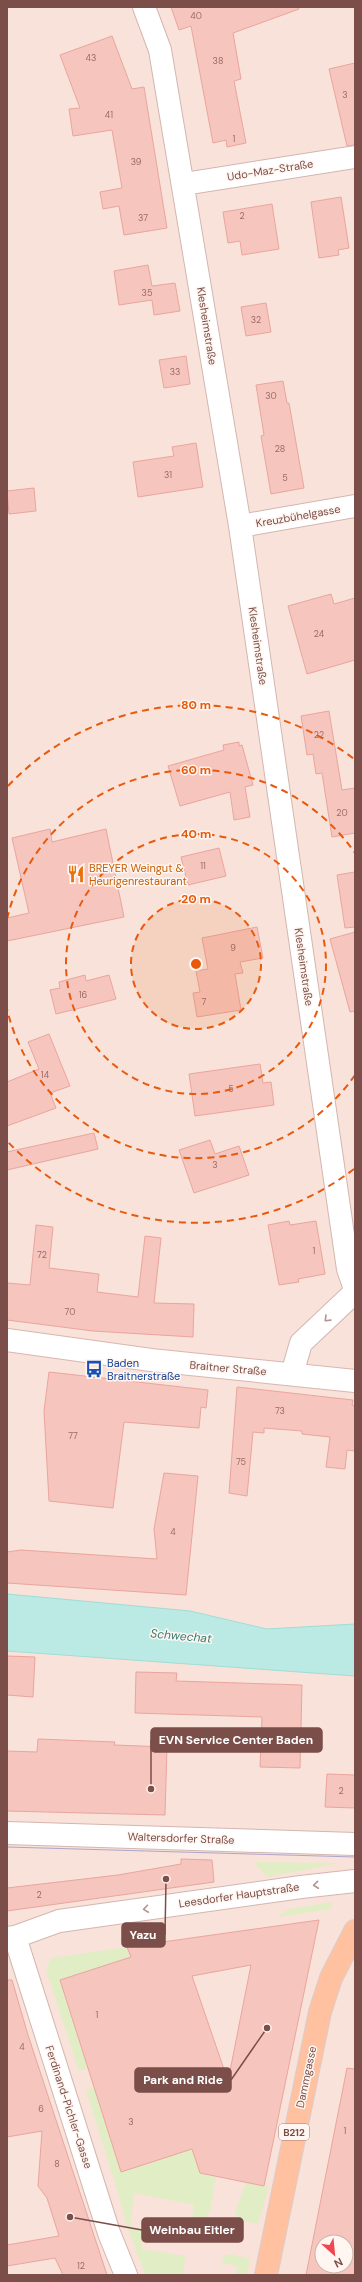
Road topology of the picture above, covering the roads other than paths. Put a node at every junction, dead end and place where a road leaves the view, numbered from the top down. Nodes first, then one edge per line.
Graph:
1 (144, 7) edge
2 (355, 157) edge
3 (184, 184) junction
4 (355, 506) edge
5 (240, 526) junction
6 (355, 1289) edge
7 (355, 1292) edge
8 (7, 1340) edge
9 (292, 1374) junction
10 (355, 1381) edge
11 (7, 1833) edge
12 (355, 1844) edge
13 (355, 1881) edge
14 (355, 1931) edge
15 (11, 1938) edge
16 (126, 2275) edge
17 (266, 2275) edge

1 - 3 street, Klesheimstraße
2 - 3 street, Udo-Maz-Straße
3 - 5 street, Klesheimstraße
4 - 5 street, Kreuzbühelgasse
5 - 6 street, Klesheimstraße
7 -> 9 street
8 - 9 street, Braitner Straße
9 - 10 street, Braitner Straße
11 - 12 street, Waltersdorfer Straße
13 -> 15 street, Leesdorfer Hauptstraße
14 - 17 main road, Dammgasse / B212
15 - 16 street, Ferdinand-Pichler-Gasse

